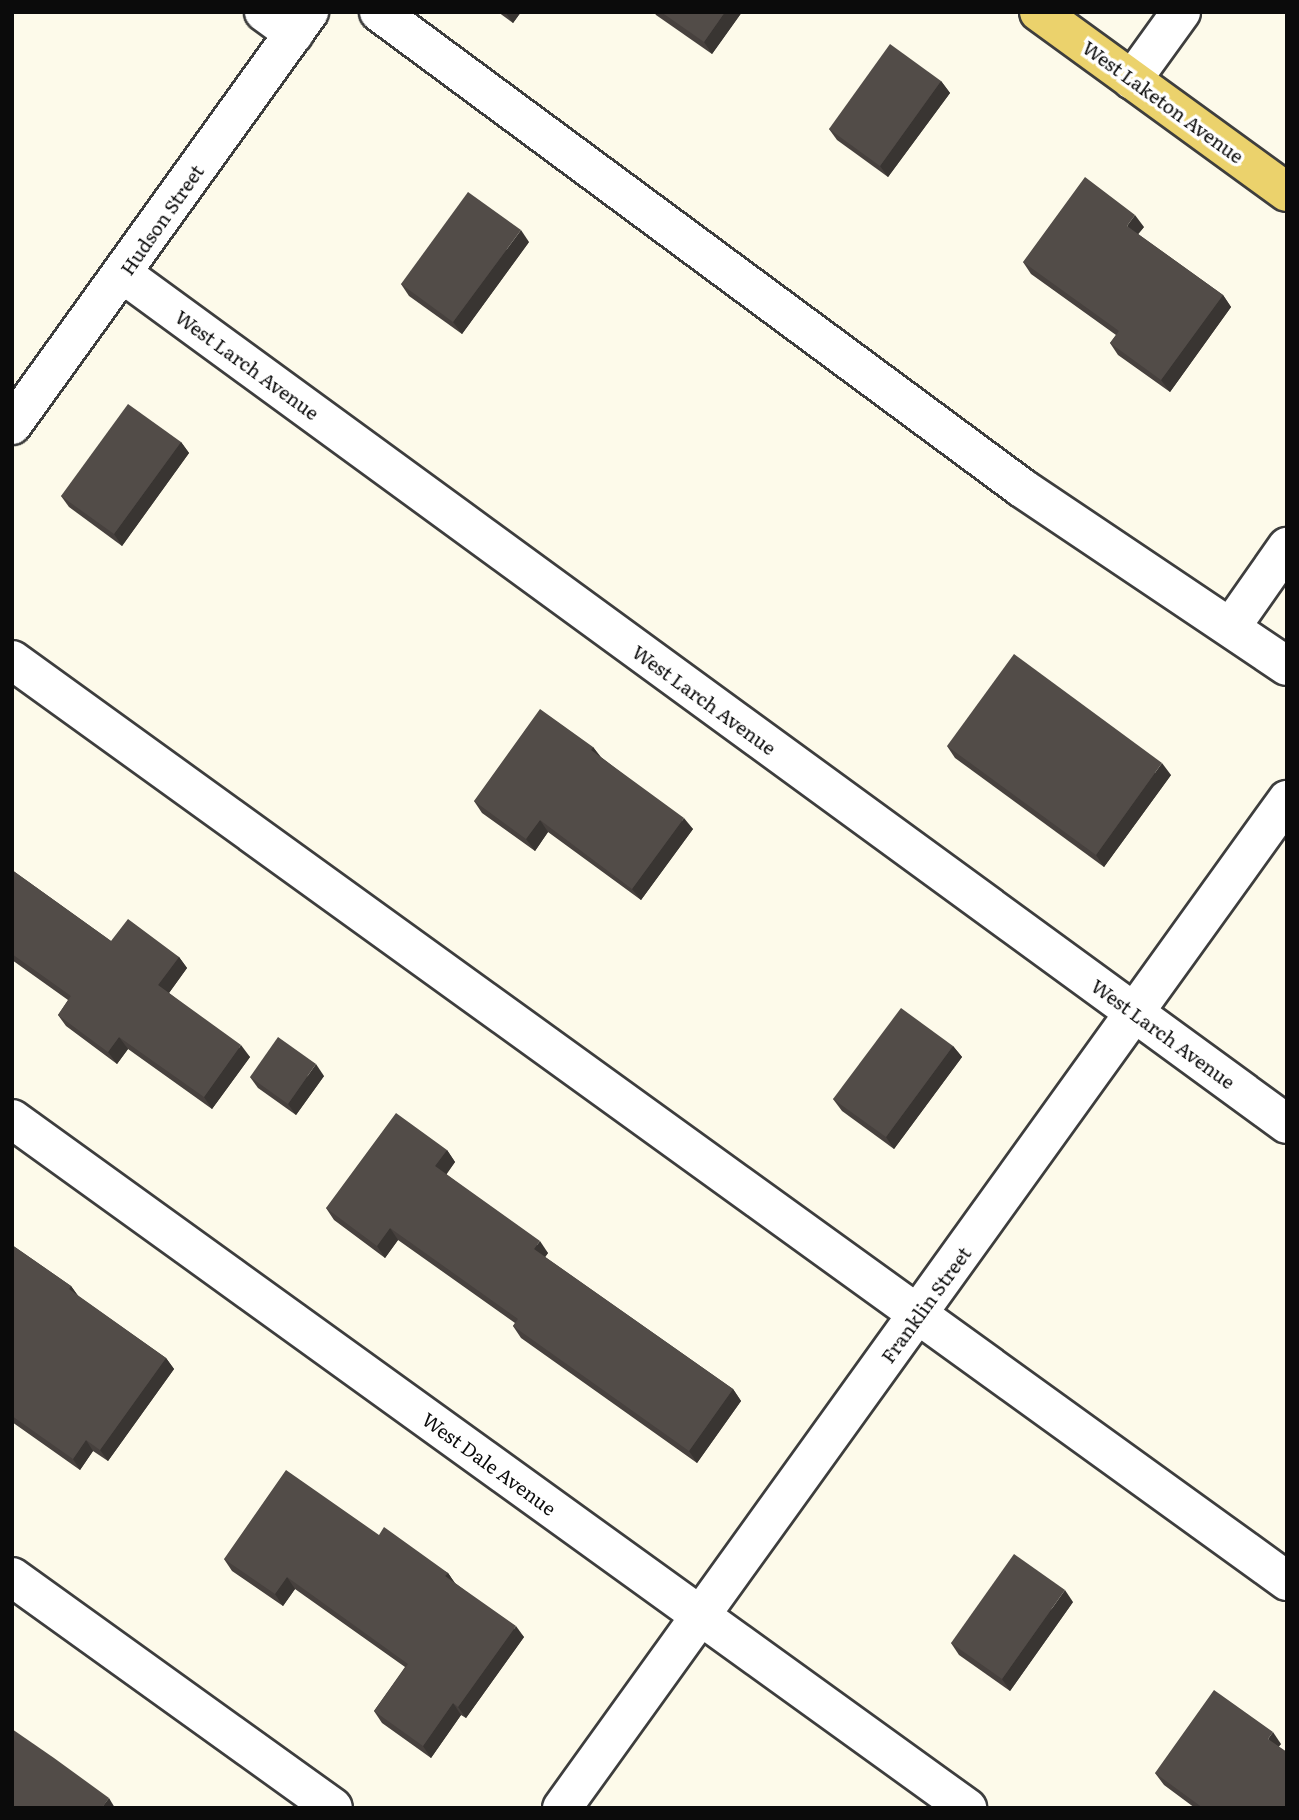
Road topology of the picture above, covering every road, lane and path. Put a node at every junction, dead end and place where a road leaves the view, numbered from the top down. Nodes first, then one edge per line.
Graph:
1 (379, 12) edge
2 (1039, 12) edge
3 (1181, 12) edge
4 (289, 19) edge
5 (1132, 80) junction
6 (1287, 192) edge
7 (123, 274) junction
8 (12, 425) edge
9 (1287, 547) edge
10 (1231, 627) junction
11 (12, 660) edge
12 (1287, 666) edge
13 (1287, 800) edge
14 (1134, 1014) junction
15 (12, 1119) edge
16 (1287, 1124) edge
17 (919, 1315) junction
18 (12, 1577) edge
19 (1287, 1581) edge
20 (701, 1616) junction
21 (333, 1808) edge
22 (562, 1808) edge
23 (967, 1808) edge

1 - 10 street
2 - 5 main road, West Laketon Avenue
3 - 5 street
4 - 7 street, Hudson Street
5 - 6 main road, West Laketon Avenue
7 - 8 street, Hudson Street
7 - 14 street, West Larch Avenue
9 - 10 street
10 - 12 street
11 - 17 street
13 - 14 street, Franklin Street
14 - 16 street, West Larch Avenue
14 - 17 street, Franklin Street
15 - 20 street, West Dale Avenue
17 - 19 street
17 - 20 street, Franklin Street
18 - 21 street
20 - 22 street, Franklin Street
20 - 23 street, West Dale Avenue

